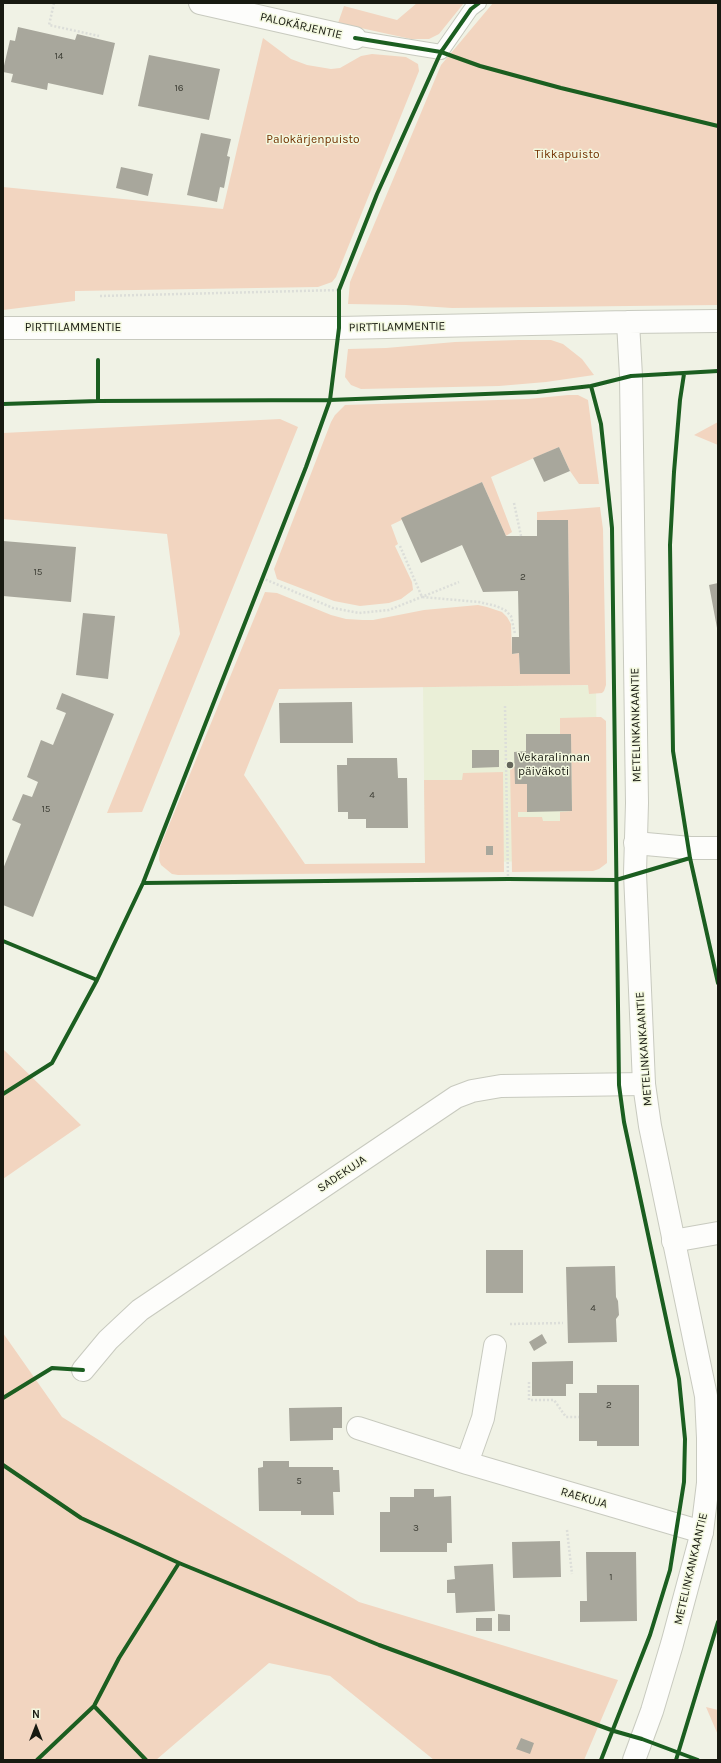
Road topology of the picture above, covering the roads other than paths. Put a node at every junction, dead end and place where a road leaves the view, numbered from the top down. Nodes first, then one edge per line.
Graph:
1 (200, 3) edge
2 (479, 3) edge
3 (355, 38) joint
4 (718, 321) edge
5 (628, 322) junction
6 (3, 328) edge
7 (635, 843) junction
8 (718, 848) edge
9 (644, 1084) junction
10 (718, 1233) edge
11 (673, 1241) junction
12 (495, 1346) dead end
13 (83, 1370) dead end
14 (358, 1428) dead end
15 (467, 1463) junction
16 (708, 1523) edge
17 (634, 1760) edge

1 - 3 street, PALOKÄRJENTIE
2 - 3 lane
4 - 5 street, PIRTTILAMMENTIE
5 - 6 street, PIRTTILAMMENTIE
5 - 7 street, METELINKANKAANTIE
7 - 8 street
7 - 9 street, METELINKANKAANTIE
9 - 11 street, METELINKANKAANTIE
9 - 13 street, SADEKUJA
10 - 11 street
11 - 16 street, METELINKANKAANTIE
12 - 15 street
14 - 15 street, RAEKUJA
15 - 16 street, RAEKUJA
16 - 17 street, METELINKANKAANTIE

